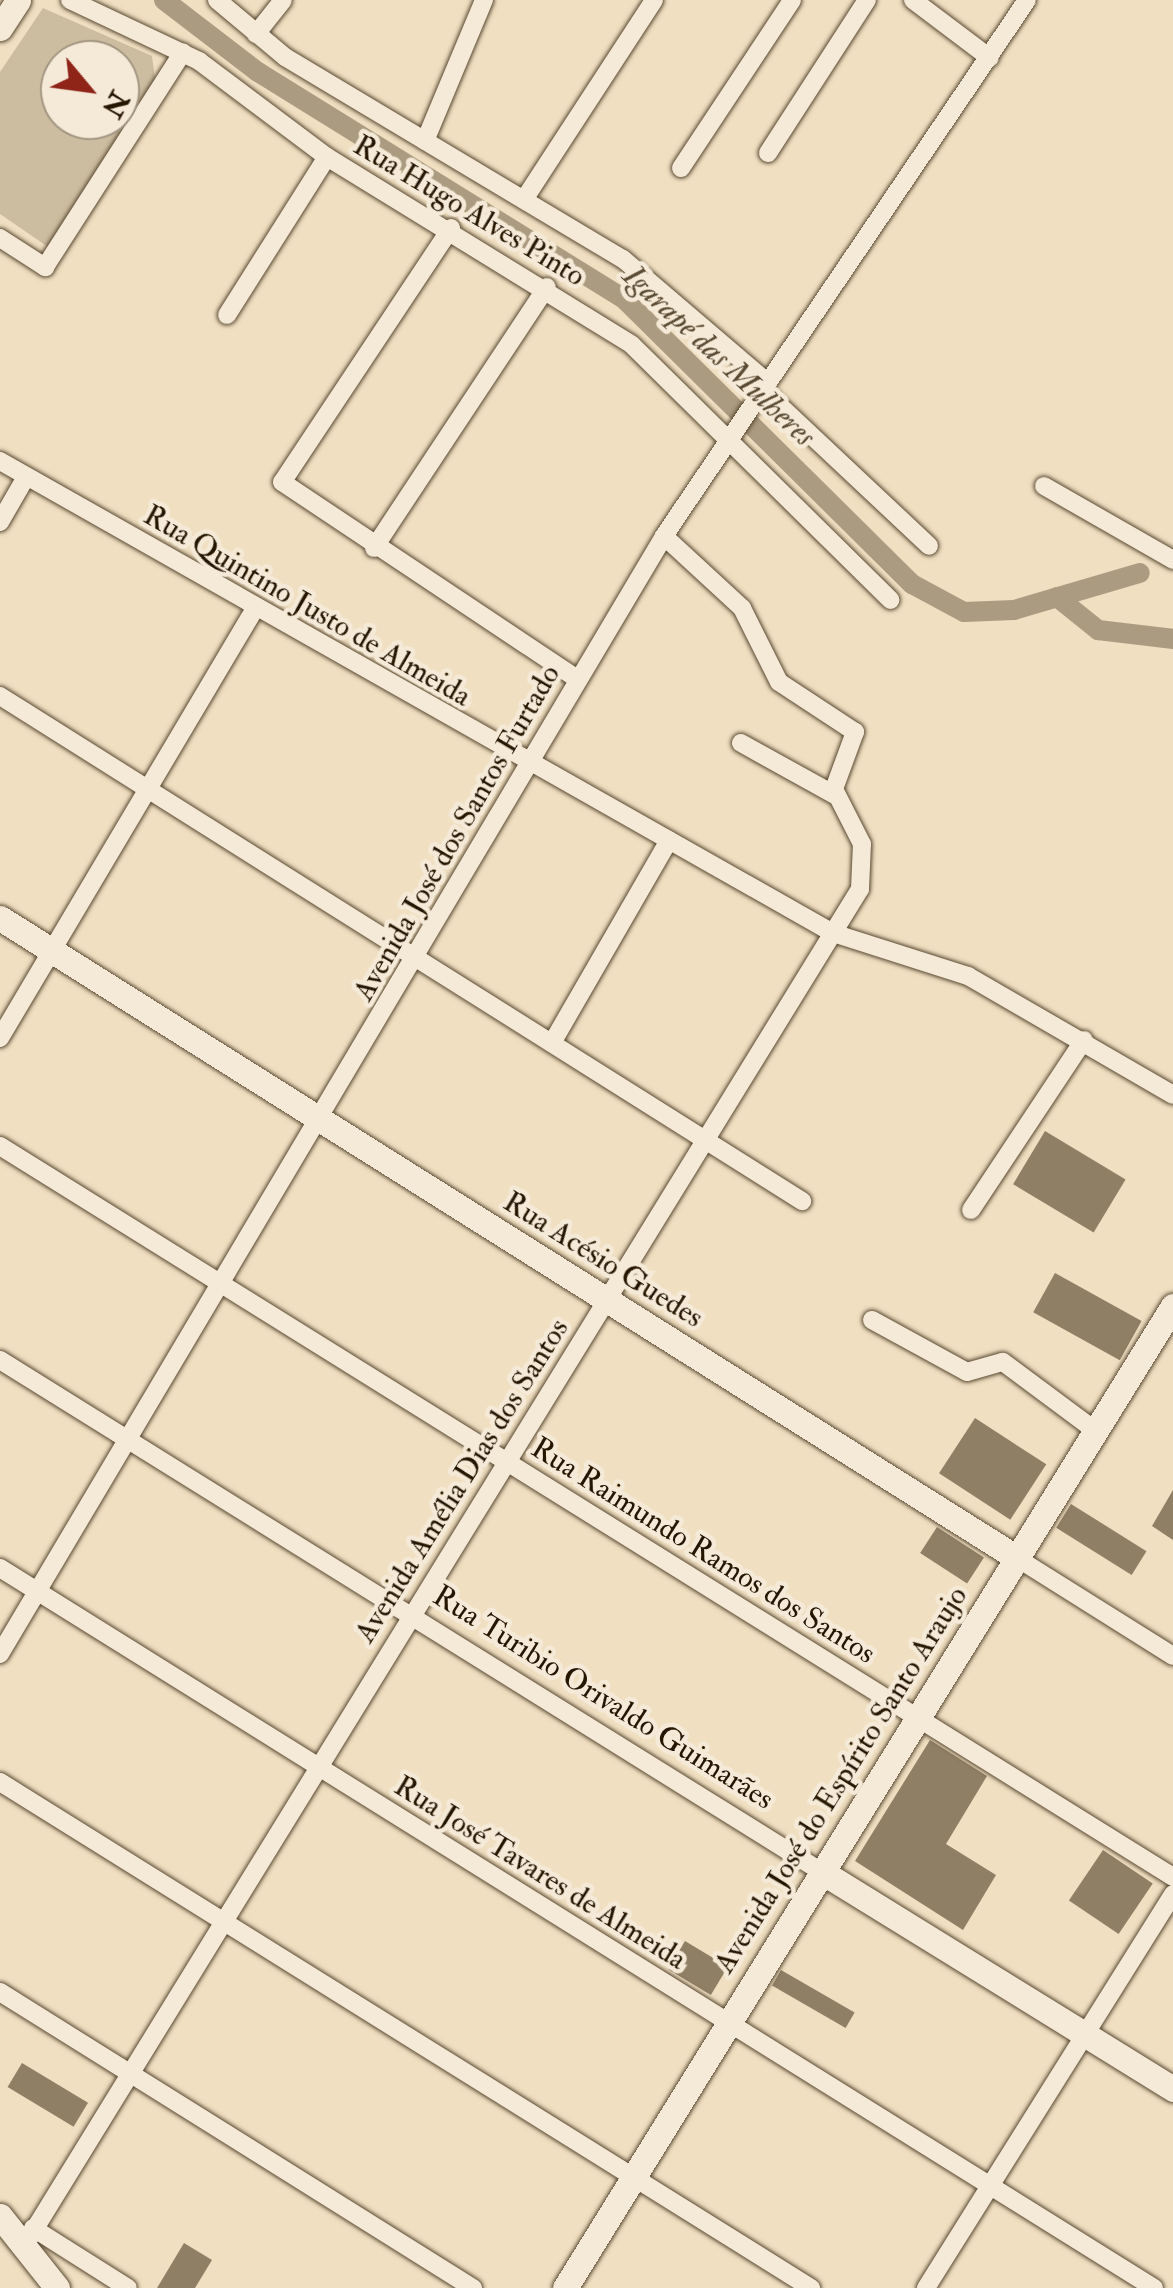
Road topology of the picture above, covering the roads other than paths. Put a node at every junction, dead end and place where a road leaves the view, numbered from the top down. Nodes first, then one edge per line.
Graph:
1 (18, 0) edge
2 (70, 0) edge
3 (217, 0) edge
4 (283, 0) edge
5 (484, 0) edge
6 (654, 0) edge
7 (792, 0) edge
8 (867, 0) edge
9 (913, 0) edge
10 (1027, 0) edge
11 (0, 28) edge
12 (256, 34) junction
13 (183, 52) junction
14 (990, 58) junction
15 (426, 142) junction
16 (768, 153) dead end
17 (327, 157) junction
18 (680, 168) dead end
19 (525, 198) junction
20 (451, 228) junction
21 (0, 238) edge
22 (548, 287) junction
23 (227, 316) dead end
24 (761, 390) junction
25 (730, 437) junction
26 (0, 461) edge
27 (26, 478) junction
28 (1044, 486) dead end
29 (0, 522) edge
30 (664, 536) junction
31 (928, 546) dead end
32 (374, 548) junction
33 (1173, 560) edge
34 (891, 600) dead end
35 (255, 608) junction
36 (577, 679) junction
37 (0, 696) edge
38 (740, 743) dead end
39 (531, 764) junction
40 (151, 792) junction
41 (835, 794) junction
42 (668, 840) junction
43 (0, 918) edge
44 (833, 933) junction
45 (54, 952) junction
46 (416, 960) junction
47 (0, 1038) edge
48 (1084, 1040) junction
49 (552, 1043) junction
50 (1173, 1095) edge
51 (321, 1121) junction
52 (706, 1140) junction
53 (0, 1146) edge
54 (802, 1201) dead end
55 (971, 1210) dead end
56 (224, 1286) junction
57 (606, 1300) junction
58 (1173, 1306) edge
59 (872, 1320) dead end
60 (0, 1360) edge
61 (1096, 1431) junction
62 (130, 1441) junction
63 (507, 1462) junction
64 (1017, 1558) junction
65 (0, 1568) edge
66 (38, 1592) junction
67 (412, 1617) junction
68 (0, 1654) edge
69 (1173, 1656) edge
70 (918, 1718) junction
71 (318, 1767) junction
72 (0, 1782) edge
73 (822, 1872) junction
74 (1173, 1877) edge
75 (1173, 1894) edge
76 (221, 1920) junction
77 (0, 1992) edge
78 (729, 2023) junction
79 (1084, 2035) junction
80 (126, 2072) junction
81 (1173, 2090) edge
82 (634, 2177) junction
83 (990, 2186) junction
84 (0, 2216) edge
85 (28, 2238) junction
86 (56, 2288) edge
87 (128, 2288) edge
88 (472, 2288) edge
89 (565, 2288) edge
90 (812, 2288) edge
91 (926, 2288) edge
92 (1154, 2288) edge

1 - 11 street
2 - 13 street, Rua Hugo Alves Pinto
3 - 12 street, Rua Hugo Alves Pinto
4 - 12 street
5 - 15 street
6 - 19 street
7 - 18 street
8 - 16 street
9 - 14 street
10 - 14 street, Avenida José dos Santos Furtado
12 - 15 street, Rua Hugo Alves Pinto
13 - 17 street, Rua Hugo Alves Pinto
13 - 21 street
14 - 24 street, Avenida José dos Santos Furtado
15 - 19 street, Rua Hugo Alves Pinto
17 - 20 street, Rua Hugo Alves Pinto
17 - 23 street
19 - 24 street, Rua Hugo Alves Pinto
20 - 22 street, Rua Hugo Alves Pinto
20 - 32 street
22 - 25 street, Rua Hugo Alves Pinto
22 - 32 street
24 - 25 street, Avenida José dos Santos Furtado
24 - 31 street, Rua Hugo Alves Pinto
25 - 30 street, Avenida José dos Santos Furtado
25 - 34 street, Rua Hugo Alves Pinto
26 - 27 street, Rua Quintino Justo de Almeida
27 - 29 street
27 - 35 street, Rua Quintino Justo de Almeida
28 - 33 street
30 - 36 street, Avenida José dos Santos Furtado
30 - 41 street
32 - 36 street
35 - 39 street, Rua Quintino Justo de Almeida
35 - 40 street
36 - 39 street, Avenida José dos Santos Furtado
37 - 40 street
38 - 41 street
39 - 42 street, Rua Quintino Justo de Almeida
39 - 46 street, Avenida José dos Santos Furtado
40 - 45 street
40 - 46 street
41 - 44 street, Avenida Amélia Dias dos Santos
42 - 44 street, Rua Quintino Justo de Almeida
42 - 49 street
43 - 45 street, Rua Acésio Guedes
44 - 48 street, Rua Quintino Justo de Almeida
44 - 52 street, Avenida Amélia Dias dos Santos
45 - 47 street
45 - 51 street, Rua Acésio Guedes
46 - 49 street
46 - 51 street, Avenida José dos Santos Furtado
48 - 50 street, Rua Quintino Justo de Almeida
48 - 55 street
49 - 52 street
51 - 56 street, Avenida José dos Santos Furtado
51 - 57 street, Rua Acésio Guedes
52 - 54 street
52 - 57 street, Avenida Amélia Dias dos Santos
53 - 56 street, Rua Raimundo Ramos dos Santos
56 - 62 street, Avenida José dos Santos Furtado
56 - 63 street, Rua Raimundo Ramos dos Santos
57 - 63 street, Avenida Amélia Dias dos Santos
57 - 64 street, Rua Acésio Guedes
58 - 61 street, Avenida José do Espírito Santo Araujo
59 - 61 street
60 - 62 street, Rua Turibio Orivaldo Guimarães
61 - 64 street, Avenida José do Espírito Santo Araujo
62 - 66 street, Avenida José dos Santos Furtado
62 - 67 street, Rua Turibio Orivaldo Guimarães
63 - 67 street, Avenida Amélia Dias dos Santos
63 - 70 street, Rua Raimundo Ramos dos Santos
64 - 69 street, Rua Acésio Guedes
64 - 70 street, Avenida José do Espírito Santo Araujo
65 - 66 street, Rua José Tavares de Almeida
66 - 68 street, Avenida José dos Santos Furtado
66 - 71 street, Rua José Tavares de Almeida
67 - 71 street, Avenida Amélia Dias dos Santos
67 - 73 street, Rua Turibio Orivaldo Guimarães
70 - 73 street, Avenida José do Espírito Santo Araujo
70 - 74 street, Rua Raimundo Ramos dos Santos
71 - 76 street, Avenida Amélia Dias dos Santos
71 - 78 street, Rua José Tavares de Almeida
72 - 76 street
73 - 78 street, Avenida José do Espírito Santo Araujo
73 - 79 street, Rua Turibio Orivaldo Guimarães
75 - 79 street
76 - 80 street, Avenida Amélia Dias dos Santos
76 - 82 street
77 - 80 street
78 - 82 street, Avenida José do Espírito Santo Araujo
78 - 83 street, Rua José Tavares de Almeida
79 - 81 street, Rua Turibio Orivaldo Guimarães
79 - 83 street
80 - 85 street, Avenida Amélia Dias dos Santos
80 - 88 street
82 - 89 street, Avenida José do Espírito Santo Araujo
82 - 90 street
83 - 91 street
83 - 92 street, Rua José Tavares de Almeida
84 - 85 street
85 - 86 street
85 - 87 street

